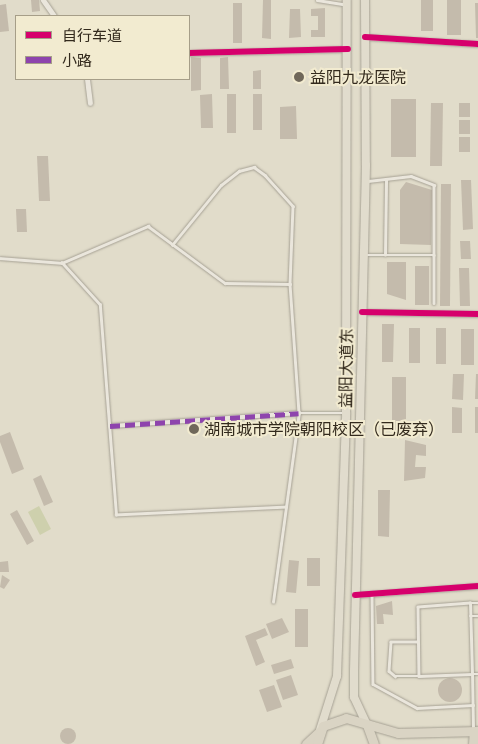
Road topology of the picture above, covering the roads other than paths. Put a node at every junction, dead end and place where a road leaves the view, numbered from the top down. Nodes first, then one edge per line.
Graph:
1 (43, 0) edge
2 (365, 0) edge
3 (319, 1) edge
4 (324, 2) edge
5 (347, 2) edge
6 (53, 15) edge
7 (365, 37) junction
8 (478, 44) edge
9 (348, 49) junction
10 (190, 54) edge
11 (87, 80) edge
12 (90, 102) dead end
13 (386, 180) junction
14 (365, 182) junction
15 (172, 245) junction
16 (363, 255) junction
17 (385, 255) junction
18 (434, 255) junction
19 (0, 258) edge
20 (62, 263) junction
21 (290, 284) junction
22 (434, 303) dead end
23 (362, 312) junction
24 (478, 314) edge
25 (299, 413) junction
26 (346, 413) junction
27 (110, 426) junction
28 (286, 506) junction
29 (478, 586) edge
30 (372, 593) junction
31 (355, 594) junction
32 (273, 602) dead end
33 (470, 603) junction
34 (478, 603) edge
35 (470, 616) junction
36 (478, 616) edge
37 (418, 642) junction
38 (338, 651) junction
39 (354, 651) junction
40 (472, 674) junction
41 (478, 674) edge
42 (419, 676) junction
43 (473, 705) junction
44 (367, 725) junction
45 (476, 731) edge
46 (319, 732) junction
47 (306, 744) edge
48 (317, 744) edge
49 (374, 744) edge
50 (473, 744) edge

1 - 6 street
2 - 7 main road
3 - 4 lane
4 - 5 lane
5 - 9 main road, 益阳大道东
7 - 8 street
7 - 14 main road
9 - 10 street
9 - 26 main road, 益阳大道东
11 - 12 street
13 - 14 lane
13 - 17 lane
13 - 18 lane
14 - 16 main road
15 - 20 lane
15 - 21 lane
15 - 21 lane
16 - 17 lane
16 - 23 main road
17 - 18 lane
18 - 22 lane
19 - 20 lane
20 - 27 lane
21 - 25 lane
23 - 24 street
23 - 31 main road
25 - 26 lane
25 - 27 street
25 - 28 lane
26 - 38 main road, 益阳大道东
27 - 28 lane
28 - 32 lane
29 - 30 street
30 - 31 street
30 - 43 lane
31 - 39 main road
33 - 34 lane
33 - 35 lane
33 - 37 lane
35 - 36 lane
35 - 40 lane
37 - 42 lane
37 - 42 lane
38 - 39 main road
38 - 46 main road, 益阳大道东
39 - 44 main road
40 - 41 lane
40 - 42 lane
40 - 43 lane
43 - 45 lane
44 - 45 highway
44 - 46 highway
44 - 49 highway
45 - 50 highway
46 - 47 highway
46 - 48 highway

